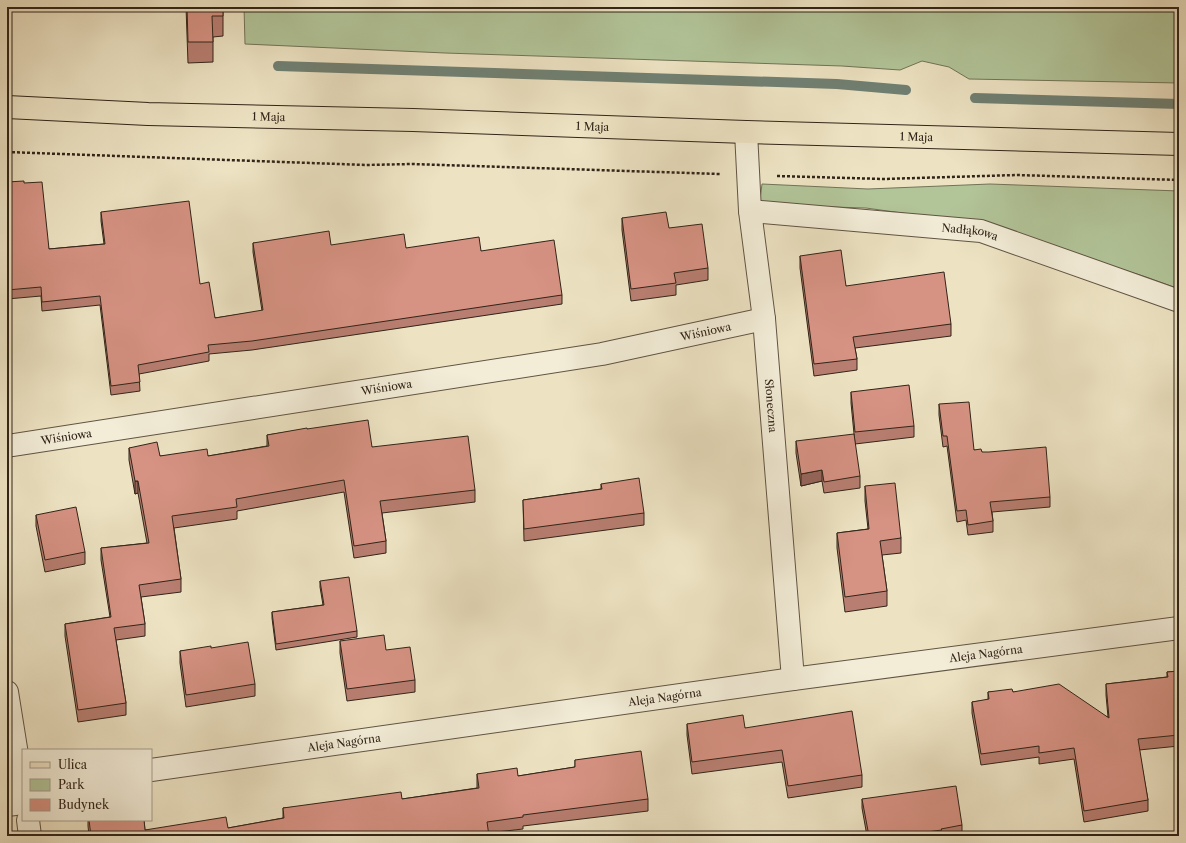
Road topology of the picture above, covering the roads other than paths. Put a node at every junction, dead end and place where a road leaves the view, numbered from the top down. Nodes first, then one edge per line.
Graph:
1 (7, 107) edge
2 (746, 132) junction
3 (1179, 144) edge
4 (750, 211) junction
5 (1179, 301) edge
6 (764, 319) junction
7 (7, 446) edge
8 (1179, 628) edge
9 (793, 680) junction
10 (7, 692) edge
11 (152, 770) edge
12 (22, 787) edge
13 (22, 794) edge
14 (7, 805) edge
15 (28, 821) edge
16 (30, 836) edge

1 - 2 main road, 1 Maja
2 - 3 main road, 1 Maja
2 - 4 street, Słoneczna
4 - 5 street, Nadłąkowa
4 - 6 street, Słoneczna
6 - 7 street, Wiśniowa
6 - 9 street, Słoneczna
8 - 9 street, Aleja Nagórna
9 - 11 street, Aleja Nagórna
10 - 12 street
13 - 14 street
15 - 16 street

